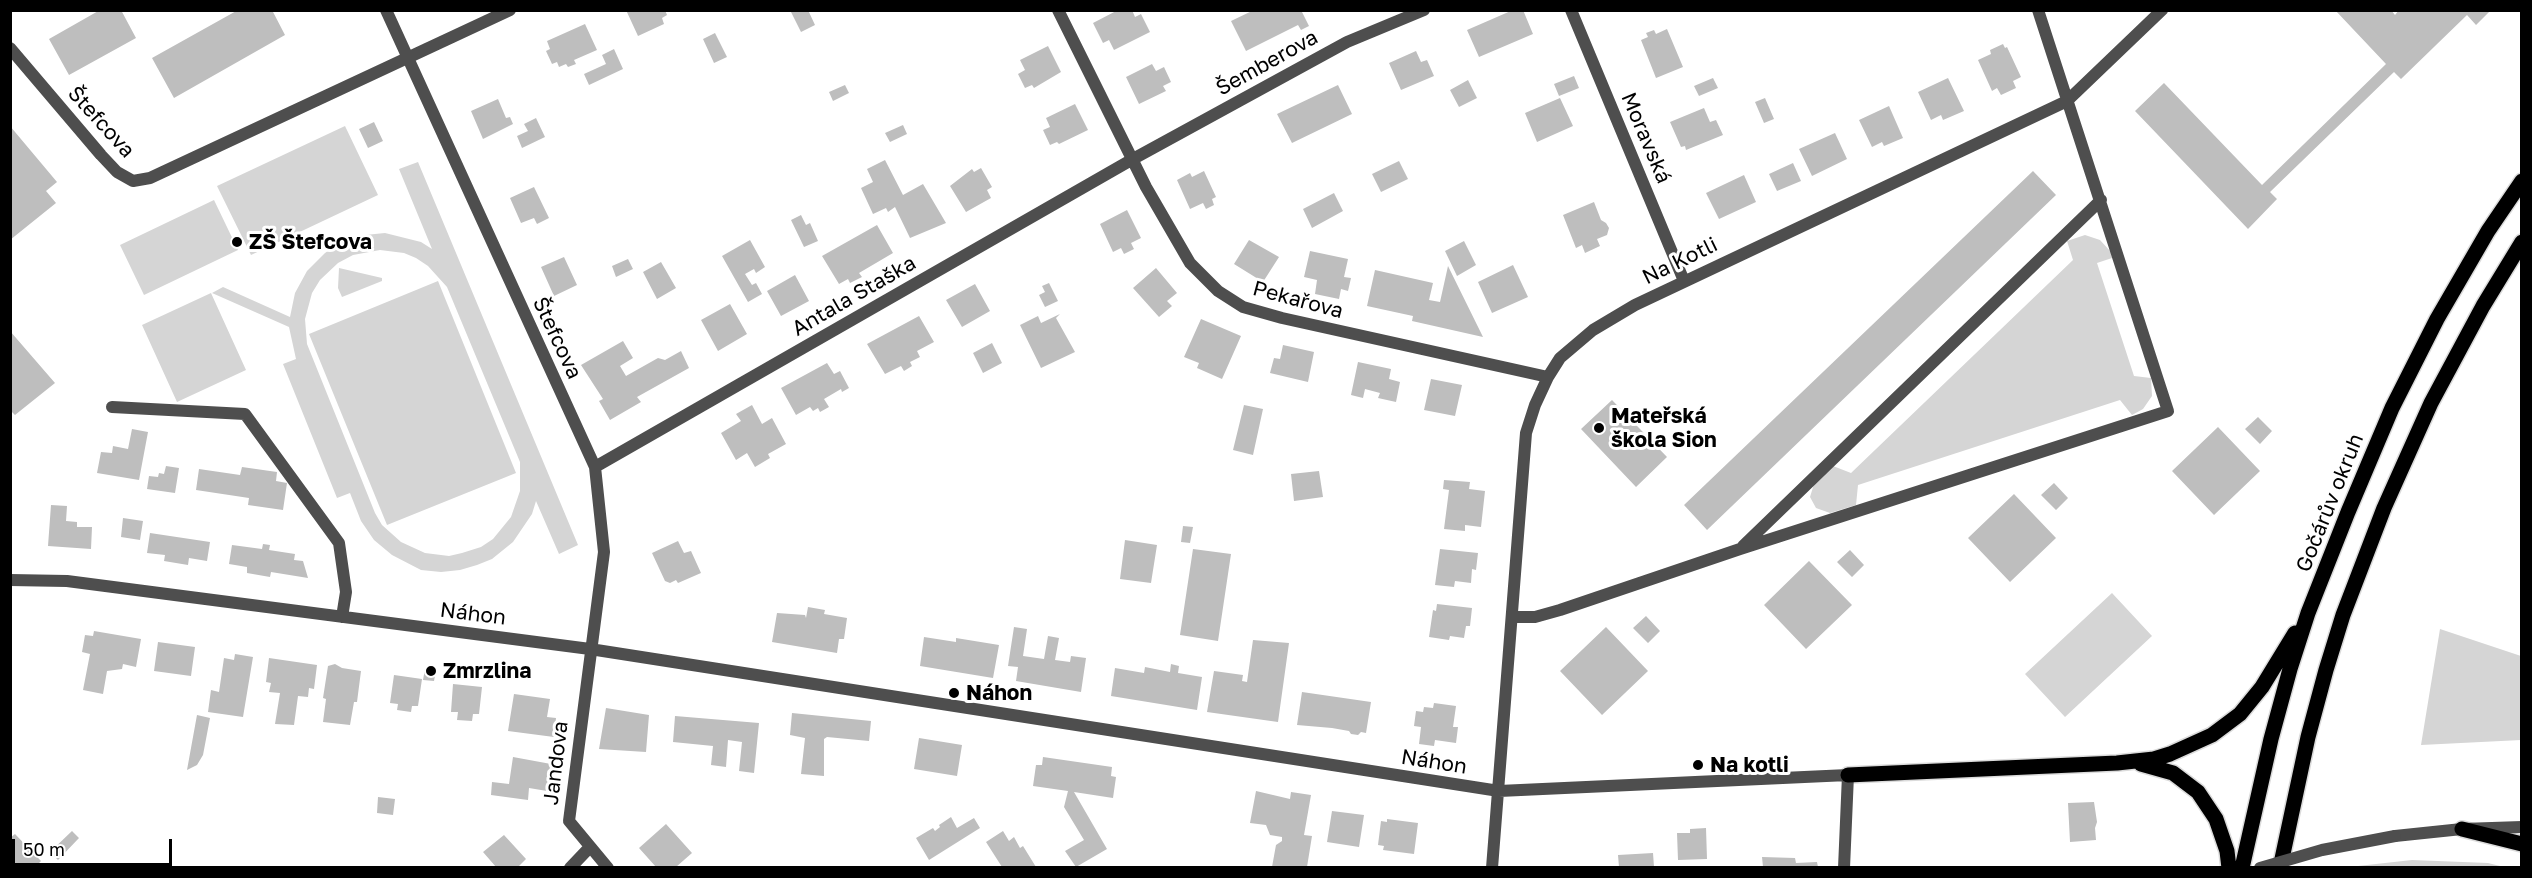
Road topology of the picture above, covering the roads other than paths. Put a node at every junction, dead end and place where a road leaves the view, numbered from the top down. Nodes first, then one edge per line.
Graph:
1 (386, 10) edge
2 (510, 10) edge
3 (1058, 10) edge
4 (1424, 10) edge
5 (1572, 10) edge
6 (2038, 10) edge
7 (2162, 10) edge
8 (10, 48) edge
9 (407, 58) junction
10 (2067, 101) junction
11 (1133, 159) junction
12 (2522, 181) edge
13 (2102, 200) junction
14 (2522, 242) edge
15 (1684, 281) junction
16 (1548, 377) junction
17 (112, 407) dead end
18 (595, 467) junction
19 (1740, 549) junction
20 (10, 580) edge
21 (2308, 613) junction
22 (342, 617) junction
23 (1513, 617) junction
24 (590, 649) junction
25 (2117, 763) junction
26 (1848, 775) junction
27 (1499, 791) junction
28 (2522, 827) edge
29 (2462, 829) junction
30 (2522, 844) edge
31 (590, 848) junction
32 (570, 867) edge
33 (608, 867) edge
34 (1492, 867) edge
35 (1844, 867) edge
36 (2229, 867) edge
37 (2242, 867) edge
38 (2260, 867) edge
39 (2280, 867) edge

1 - 9 street, Štefcova
2 - 9 street
3 - 11 street, Pekařova
4 - 11 street, Šemberova
5 - 15 street, Moravská
6 - 10 street
7 - 10 street, Na Kotli
8 - 9 street, Štefcova
9 - 18 street, Štefcova
10 - 13 street
10 - 15 street, Na Kotli
11 - 16 street, Pekařova
11 - 18 street, Antala Staška
12 - 21 main road, Gočárův okruh
13 - 19 street
13 - 19 street
14 - 39 main road
15 - 16 street, Na Kotli
16 - 23 street, Na Kotli
17 - 22 street
18 - 24 street, Štefcova
19 - 23 street
20 - 22 street, Náhon
21 - 25 main road
21 - 37 main road, Gočárův okruh
22 - 24 street, Náhon
23 - 27 street, Na Kotli
24 - 27 street, Náhon
24 - 31 street, Jandova
25 - 26 main road
25 - 36 main road
26 - 27 street, Náhon
26 - 35 street
27 - 34 street, Na Kotli
28 - 29 street
29 - 30 main road
29 - 38 street, bridge
31 - 32 street
31 - 33 street, Jandova

